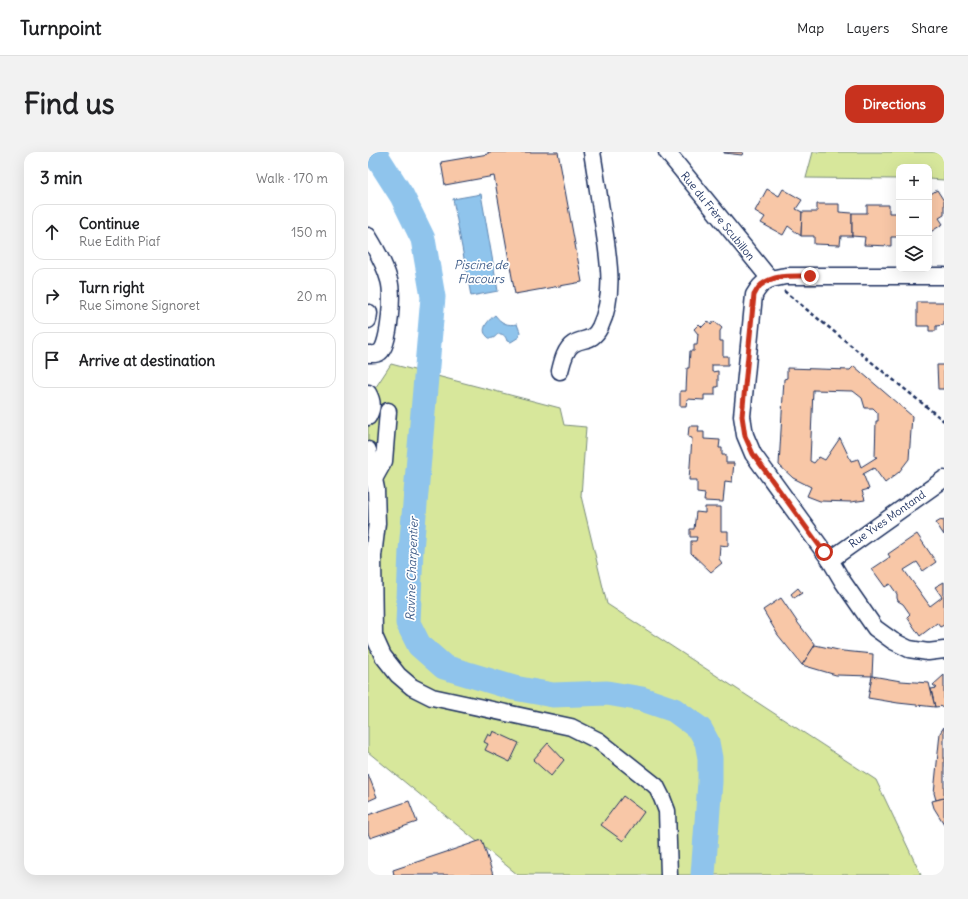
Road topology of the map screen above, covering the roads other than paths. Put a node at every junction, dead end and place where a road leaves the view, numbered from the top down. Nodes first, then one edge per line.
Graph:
1 (592, 152) edge
2 (667, 152) edge
3 (368, 236) edge
4 (944, 276) edge
5 (770, 279) junction
6 (368, 354) edge
7 (560, 371) dead end
8 (368, 393) edge
9 (388, 411) dead end
10 (368, 417) edge
11 (368, 450) edge
12 (374, 479) junction
13 (944, 479) edge
14 (830, 560) junction
15 (944, 650) edge
16 (668, 875) edge

1 - 7 street
2 - 5 street, Rue du Frère Scubillon
3 - 6 street
4 - 5 street
5 - 14 street
8 - 10 street
9 - 12 street
11 - 12 street
12 - 16 street
13 - 14 street, Rue Yves Montand
14 - 15 street

